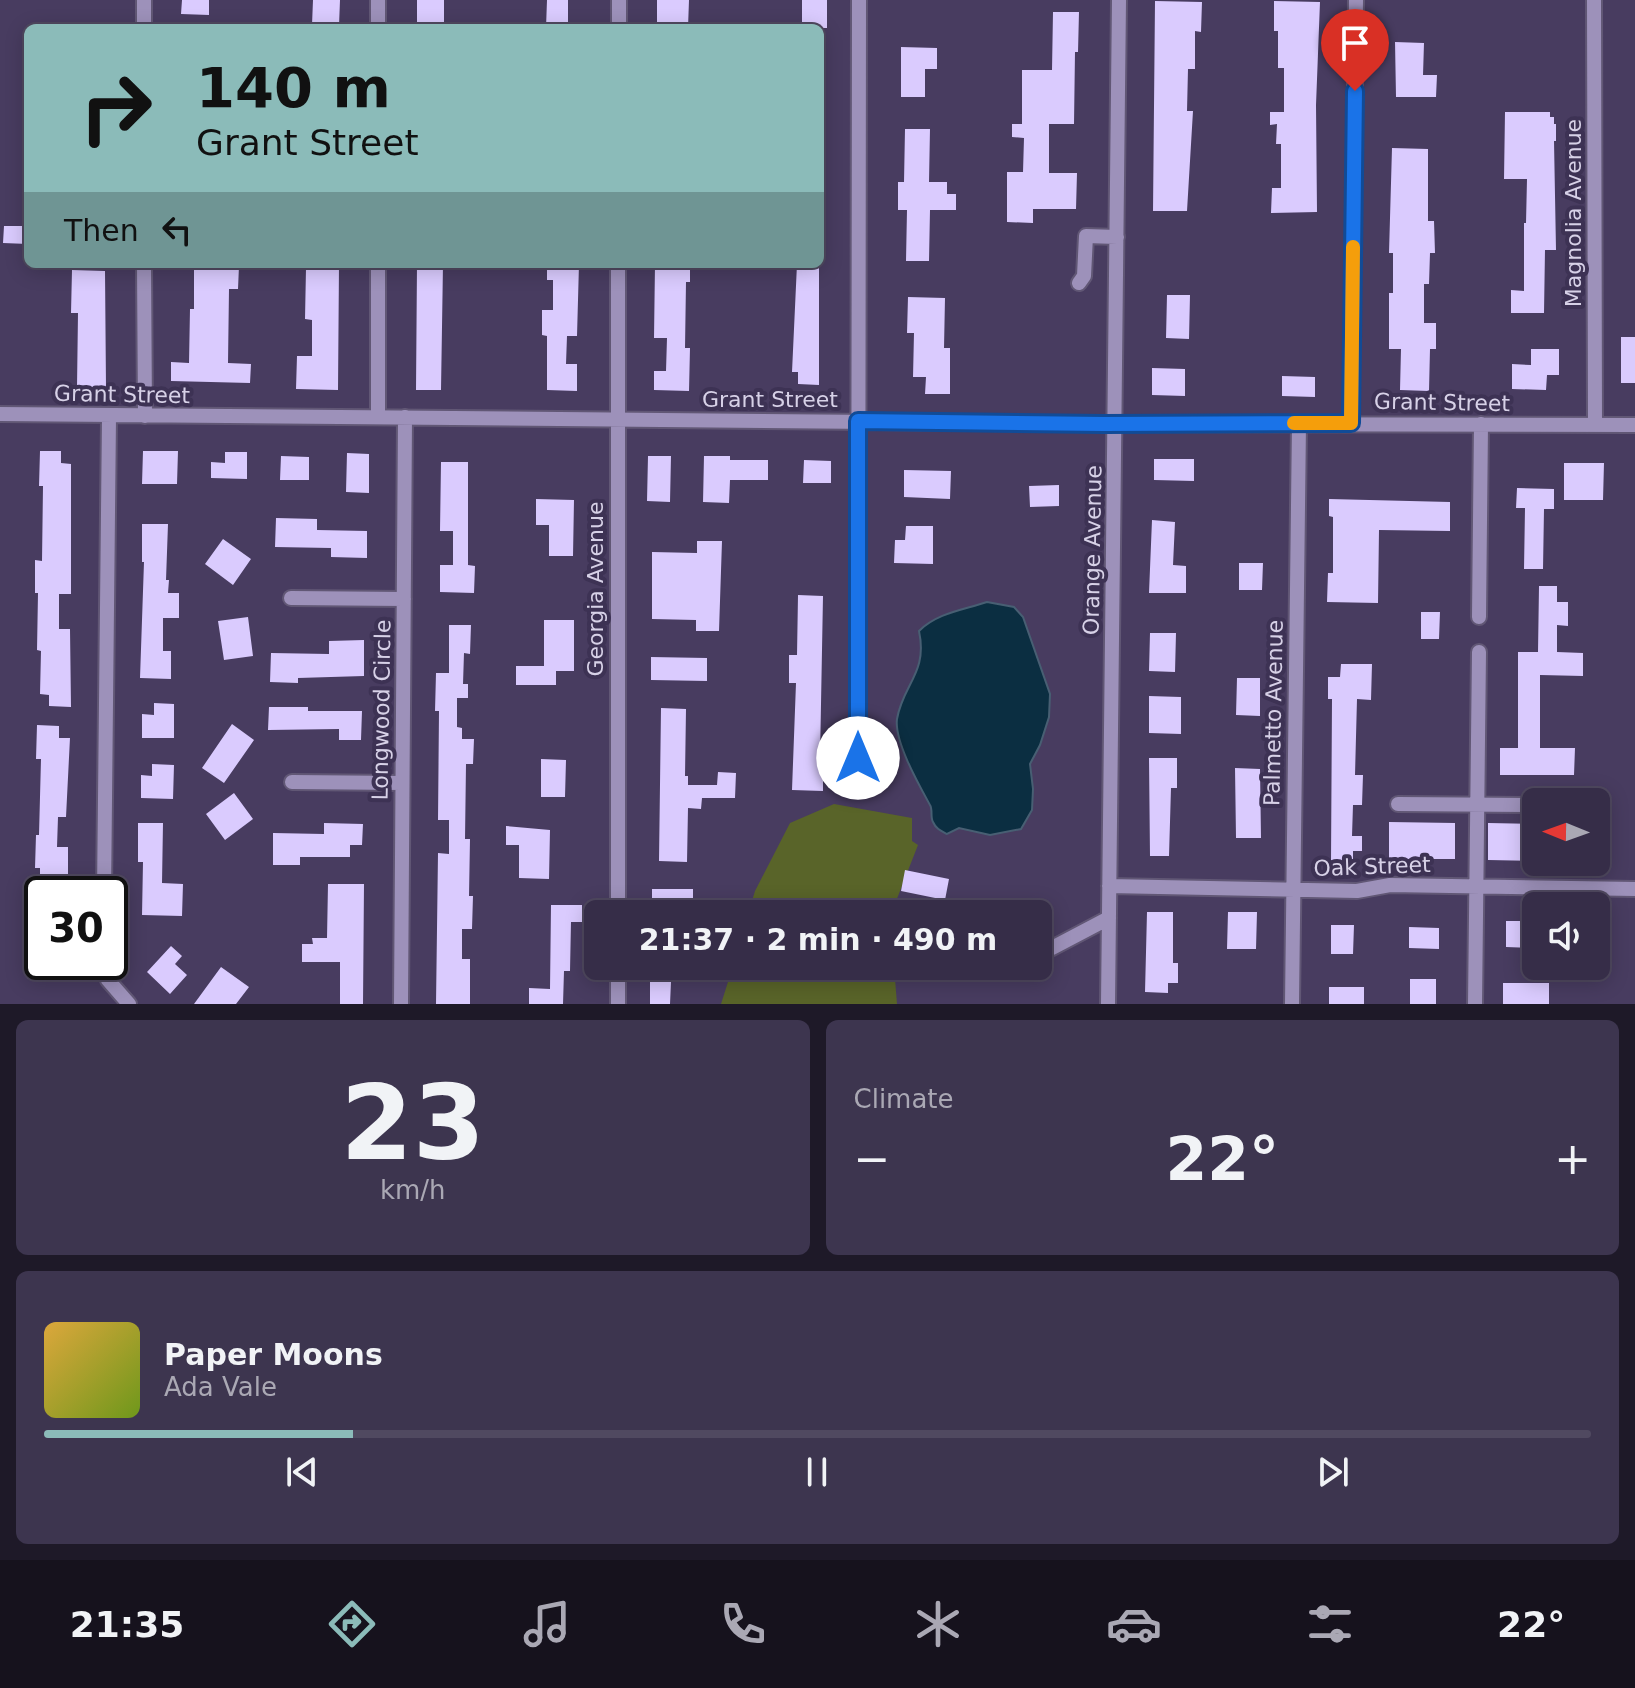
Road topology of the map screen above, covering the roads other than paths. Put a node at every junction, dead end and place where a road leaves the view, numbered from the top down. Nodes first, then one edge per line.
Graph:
1 (144, 0) edge
2 (378, 0) edge
3 (619, 0) edge
4 (859, 0) edge
5 (1119, 0) edge
6 (1356, 0) edge
7 (1594, 0) edge
8 (144, 24) edge
9 (378, 24) edge
10 (619, 24) edge
11 (1117, 237) junction
12 (144, 268) edge
13 (378, 268) edge
14 (618, 268) edge
15 (1079, 283) dead end
16 (0, 414) edge
17 (145, 416) junction
18 (109, 417) junction
19 (378, 417) junction
20 (405, 417) junction
21 (617, 420) junction
22 (858, 421) junction
23 (1299, 423) junction
24 (1351, 423) junction
25 (1116, 424) junction
26 (1481, 424) junction
27 (1595, 425) junction
28 (1635, 425) edge
29 (291, 598) dead end
30 (404, 599) junction
31 (1479, 617) dead end
32 (1479, 652) dead end
33 (858, 758) dead end
34 (292, 782) dead end
35 (402, 783) junction
36 (1398, 804) dead end
37 (1478, 805) junction
38 (1522, 805) edge
39 (104, 876) edge
40 (1109, 886) junction
41 (1477, 887) junction
42 (1635, 889) edge
43 (1293, 890) junction
44 (618, 900) edge
45 (1109, 918) junction
46 (1052, 948) edge
47 (108, 980) edge
48 (618, 980) edge
49 (129, 1004) edge
50 (401, 1004) edge
51 (618, 1004) edge
52 (1108, 1004) edge
53 (1292, 1004) edge
54 (1475, 1004) edge

1 - 8 street
2 - 9 street
3 - 10 street
4 - 22 street
5 - 11 street, Orange Avenue
6 - 24 street
7 - 27 street, Magnolia Avenue
11 - 15 street
11 - 25 street, Orange Avenue
12 - 17 street
13 - 19 street
14 - 21 street, Georgia Avenue
16 - 18 street, Grant Street
17 - 18 street, Grant Street
17 - 19 street, Grant Street
18 - 39 street
19 - 20 street, Grant Street
20 - 21 street, Grant Street
20 - 30 street, Longwood Circle
21 - 22 street, Grant Street
21 - 44 street, Georgia Avenue
22 - 25 street, Grant Street
22 - 33 street
23 - 24 street, Grant Street
23 - 25 street, Grant Street
23 - 43 street, Palmetto Avenue
24 - 26 street, Grant Street
25 - 40 street, Orange Avenue
26 - 27 street, Grant Street
26 - 31 street
27 - 28 street, Grant Street
29 - 30 street
30 - 35 street, Longwood Circle
32 - 37 street
34 - 35 street
35 - 50 street, Longwood Circle
36 - 37 street
37 - 38 street
37 - 41 street
40 - 43 street, Oak Street
40 - 45 street, Orange Avenue
41 - 42 street, Oak Street
41 - 43 street, Oak Street
41 - 54 street
43 - 53 street, Palmetto Avenue
45 - 46 street
45 - 52 street, Orange Avenue
47 - 49 street
48 - 51 street

